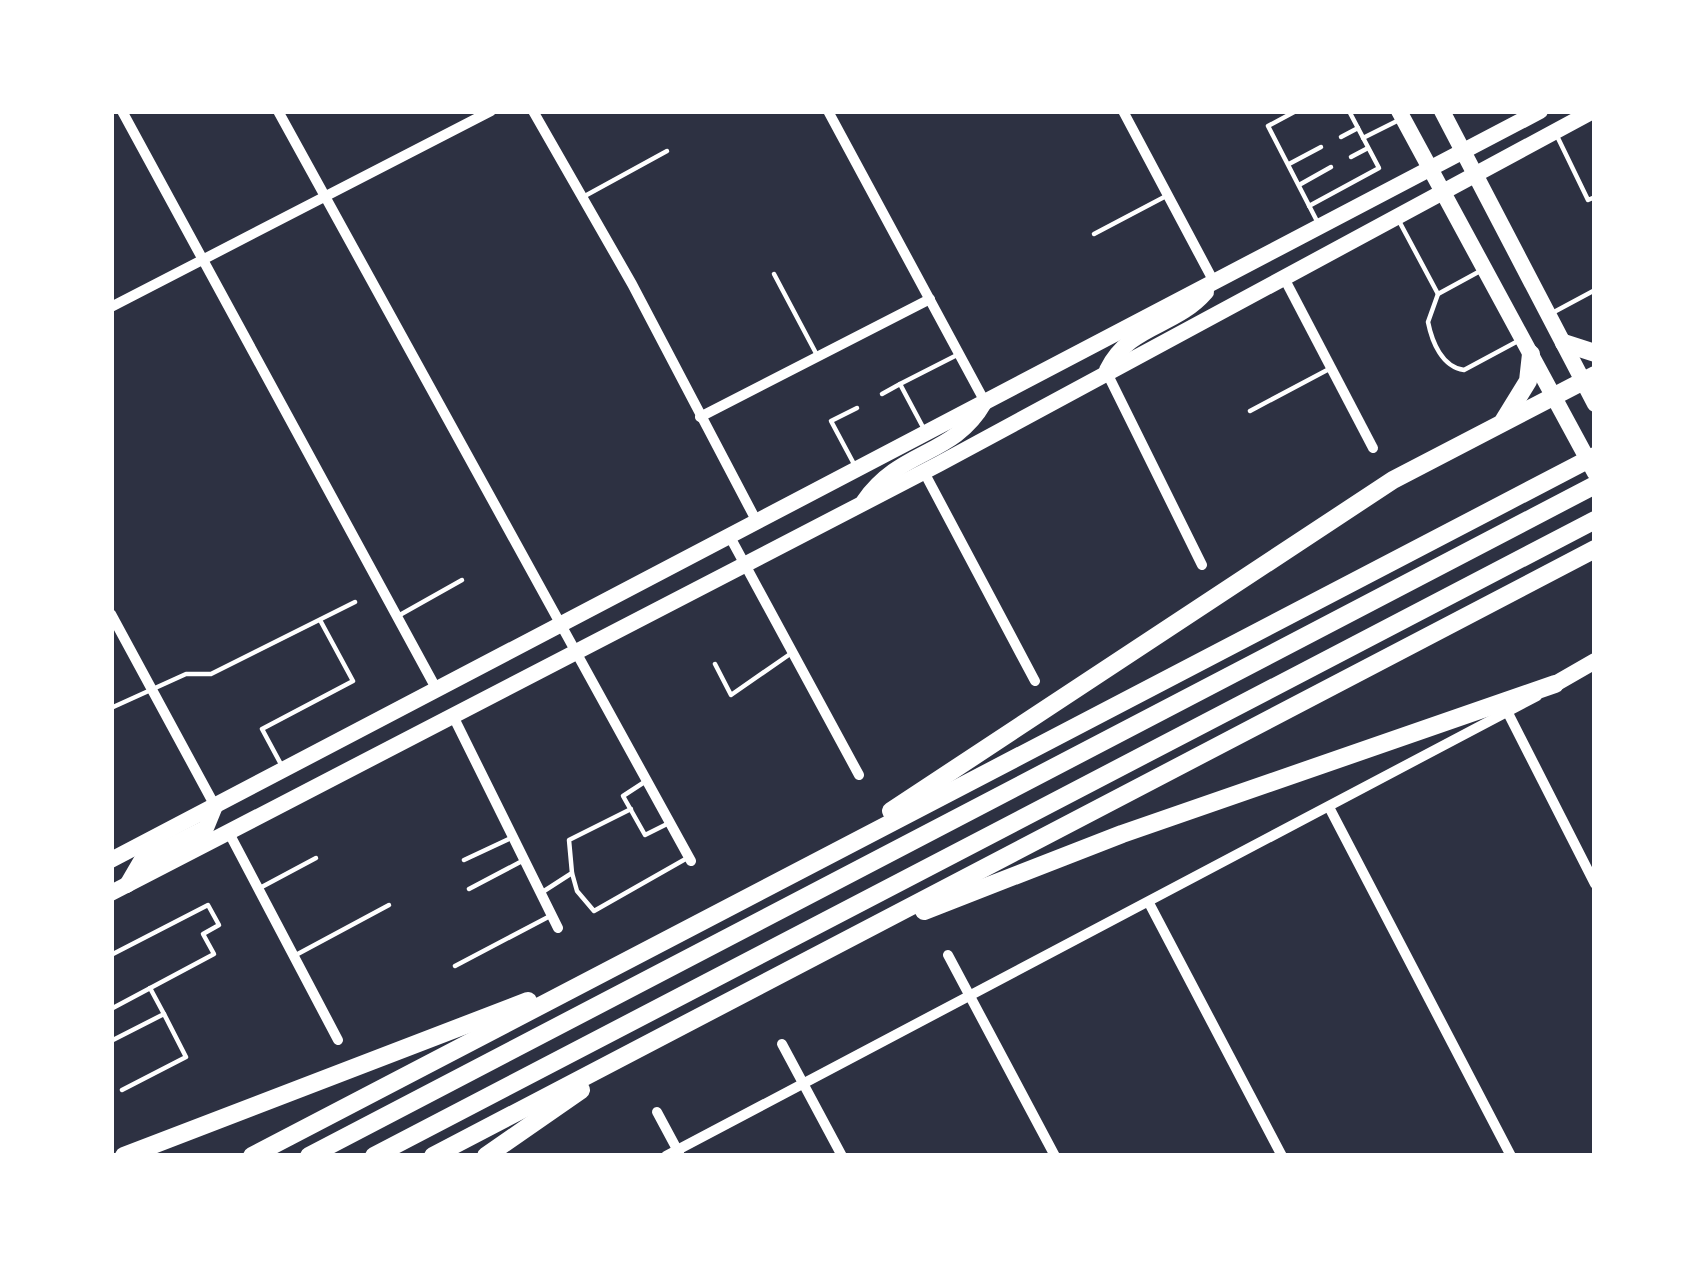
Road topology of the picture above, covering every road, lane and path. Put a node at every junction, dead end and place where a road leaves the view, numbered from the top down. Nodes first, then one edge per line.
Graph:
1 (122, 111) edge
2 (278, 111) edge
3 (533, 111) edge
4 (828, 111) edge
5 (1296, 111) edge
6 (1349, 111) edge
7 (1442, 111) edge
8 (1540, 111) edge
9 (1593, 111) edge
10 (485, 112) edge
11 (1127, 112) edge
12 (1401, 115) edge
13 (1358, 128) junction
14 (1555, 132) junction
15 (1341, 136) dead end
16 (1363, 138) junction
17 (1321, 147) dead end
18 (1368, 148) junction
19 (667, 151) dead end
20 (1464, 152) junction
21 (1351, 157) dead end
22 (1288, 165) junction
23 (1331, 167) dead end
24 (1378, 168) junction
25 (1430, 170) junction
26 (1475, 174) junction
27 (1299, 185) junction
28 (1390, 191) junction
29 (1442, 191) junction
30 (1168, 195) junction
31 (326, 196) junction
32 (583, 197) junction
33 (1595, 197) edge
34 (1309, 206) junction
35 (1396, 216) junction
36 (1321, 228) junction
37 (1094, 234) dead end
38 (203, 259) junction
39 (1484, 269) junction
40 (774, 274) dead end
41 (1283, 277) junction
42 (1214, 282) junction
43 (1595, 290) edge
44 (1438, 294) junction
45 (930, 299) junction
46 (111, 307) edge
47 (1549, 314) junction
48 (1564, 343) junction
49 (1527, 346) junction
50 (1595, 353) edge
51 (960, 354) junction
52 (818, 357) junction
53 (1331, 368) junction
54 (1106, 370) junction
55 (1589, 378) edge
56 (900, 384) junction
57 (882, 394) dead end
58 (1554, 396) junction
59 (985, 402) junction
60 (1595, 404) edge
61 (857, 408) dead end
62 (1250, 411) dead end
63 (700, 417) junction
64 (1499, 426) junction
65 (927, 433) junction
66 (1373, 448) dead end
67 (1595, 456) edge
68 (857, 470) junction
69 (924, 472) junction
70 (1595, 473) edge
71 (1595, 485) edge
72 (864, 502) junction
73 (1595, 520) edge
74 (758, 522) junction
75 (730, 537) junction
76 (1595, 549) edge
77 (746, 565) junction
78 (1202, 565) dead end
79 (462, 580) dead end
80 (355, 602) dead end
81 (111, 614) edge
82 (398, 616) junction
83 (320, 620) junction
84 (560, 625) junction
85 (575, 652) junction
86 (793, 652) junction
87 (1595, 661) edge
88 (715, 664) dead end
89 (1035, 681) dead end
90 (1555, 684) junction
91 (150, 687) junction
92 (437, 690) junction
93 (111, 708) edge
94 (1508, 715) junction
95 (453, 716) junction
96 (285, 771) junction
97 (859, 776) dead end
98 (646, 781) junction
99 (215, 806) junction
100 (1330, 808) junction
101 (631, 809) junction
102 (670, 823) junction
103 (229, 833) junction
104 (513, 837) junction
105 (316, 858) dead end
106 (690, 859) joint
107 (111, 860) edge
108 (464, 860) dead end
109 (524, 860) junction
110 (796, 872) junction
111 (572, 873) junction
112 (1595, 884) edge
113 (119, 889) edge
114 (258, 889) junction
115 (469, 889) dead end
116 (541, 893) junction
117 (1149, 903) junction
118 (389, 905) dead end
119 (552, 915) junction
120 (558, 928) dead end
121 (836, 946) junction
122 (948, 955) dead end
123 (111, 956) edge
124 (294, 956) junction
125 (455, 966) dead end
126 (610, 969) junction
127 (150, 988) junction
128 (970, 996) junction
129 (111, 1009) edge
130 (164, 1014) junction
131 (338, 1040) dead end
132 (111, 1041) edge
133 (782, 1044) dead end
134 (646, 1045) junction
135 (805, 1084) junction
136 (122, 1090) dead end
137 (657, 1112) dead end
138 (675, 1154) edge
139 (124, 1156) edge
140 (252, 1156) edge
141 (309, 1156) edge
142 (374, 1156) edge
143 (433, 1156) edge
144 (486, 1156) edge
145 (842, 1156) edge
146 (1055, 1156) edge
147 (1282, 1156) edge
148 (1511, 1156) edge

1 - 38 street
2 - 31 street
3 - 32 street
4 - 45 street
5 - 22 lane
6 - 13 lane
7 - 20 main road
8 - 20 main road
9 - 14 main road
10 - 31 street
11 - 30 street
12 - 16 lane
12 - 25 main road
13 - 15 lane
13 - 16 lane
14 - 26 main road
14 - 33 lane
16 - 18 lane
17 - 22 lane
18 - 21 lane
18 - 24 lane
19 - 32 lane
20 - 25 main road
20 - 26 main road
22 - 27 lane
23 - 27 lane
24 - 28 lane
24 - 34 lane
25 - 28 main road
25 - 29 main road
26 - 29 main road
26 - 47 main road
27 - 34 lane
28 - 36 main road
29 - 35 main road
29 - 39 main road
30 - 37 lane
30 - 42 street
31 - 38 street
31 - 84 street
32 - 63 street
34 - 36 lane
35 - 41 main road
35 - 44 lane
36 - 42 main road
38 - 46 street
38 - 82 street
39 - 44 lane
39 - 49 main road
40 - 52 lane
41 - 53 street
41 - 54 main road
42 - 54 main road
42 - 59 main road
43 - 47 lane
44 - 49 lane
45 - 51 street
45 - 52 street
47 - 48 main road
48 - 50 highway
48 - 55 main road
49 - 58 main road
49 - 64 highway
51 - 56 lane
51 - 59 street
52 - 63 street
53 - 62 lane
53 - 66 street
54 - 69 main road
54 - 78 street
55 - 58 highway
55 - 60 main road
56 - 57 lane
56 - 65 lane
58 - 64 highway
58 - 70 main road
59 - 65 main road
59 - 72 main road
61 - 68 lane
63 - 74 street
64 - 110 highway
65 - 68 main road
67 - 110 highway
68 - 74 main road
69 - 72 main road
69 - 89 street
71 - 141 highway
72 - 77 main road
73 - 142 highway
74 - 75 main road
75 - 77 street
75 - 84 main road
76 - 121 highway
77 - 85 main road
77 - 86 street
79 - 82 lane
80 - 83 lane
81 - 91 street
82 - 92 street
83 - 91 lane
83 - 96 lane
84 - 85 street
84 - 92 main road
85 - 95 main road
85 - 98 street
86 - 88 lane
86 - 97 street
87 - 90 main road
90 - 94 street
90 - 121 highway
91 - 93 lane
91 - 99 street
92 - 96 main road
94 - 100 street
94 - 112 street
95 - 103 main road
95 - 104 street
96 - 99 main road
98 - 101 lane
98 - 102 street
99 - 107 main road
99 - 113 main road
100 - 117 street
100 - 148 street
101 - 102 lane
101 - 111 lane
102 - 106 street
103 - 113 main road
103 - 114 street
104 - 108 lane
104 - 109 street
105 - 114 lane
106 - 111 lane
109 - 115 lane
109 - 116 street
110 - 126 highway
111 - 116 lane
114 - 124 street
116 - 119 street
117 - 128 street
117 - 147 street
118 - 124 lane
119 - 120 street
119 - 125 lane
121 - 134 highway
122 - 128 street
123 - 127 lane
124 - 131 street
126 - 139 highway
126 - 140 highway
127 - 129 lane
127 - 130 lane
128 - 135 street
128 - 146 street
130 - 132 lane
130 - 136 lane
133 - 135 street
134 - 143 highway
134 - 144 highway
135 - 138 street
135 - 145 street
137 - 138 street

